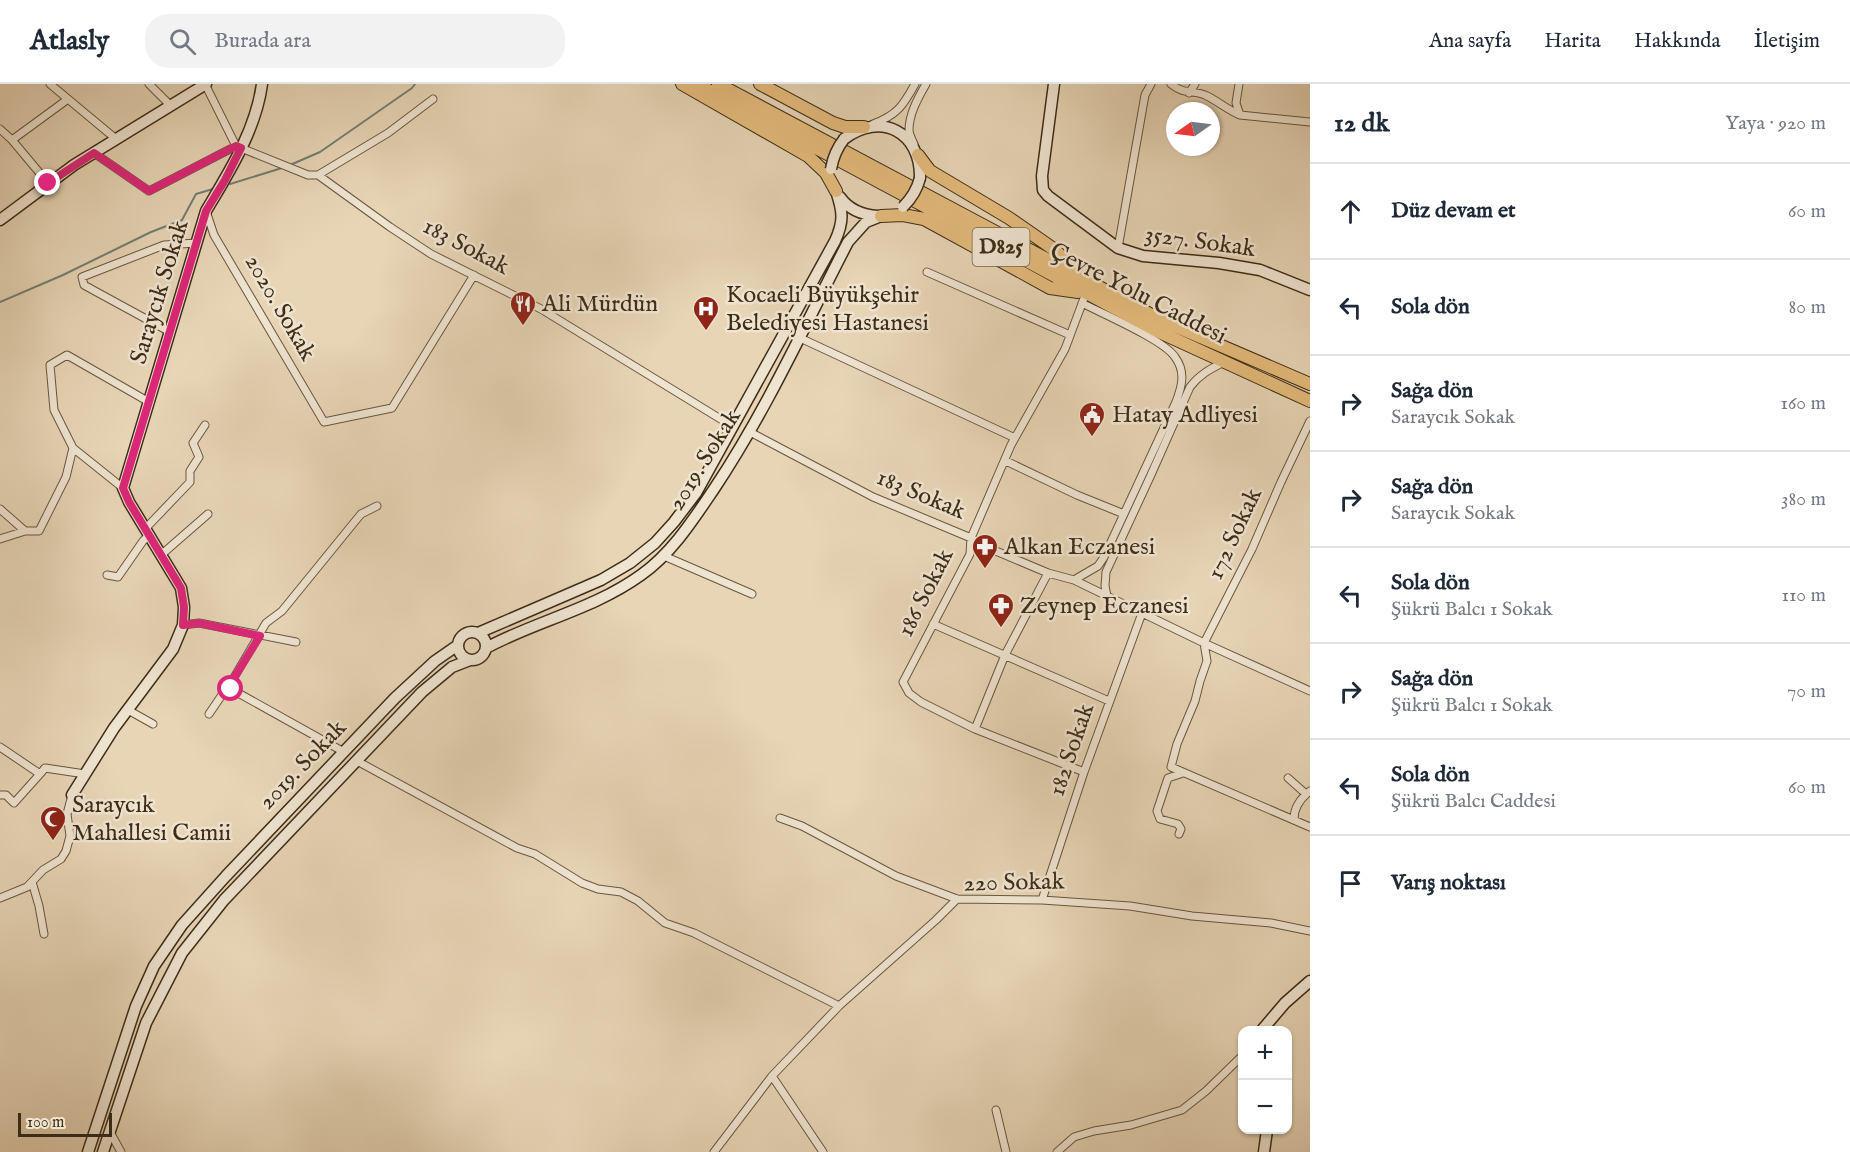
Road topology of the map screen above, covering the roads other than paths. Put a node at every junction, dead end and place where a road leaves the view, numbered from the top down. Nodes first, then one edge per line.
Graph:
1 (50, 84) edge
2 (149, 84) edge
3 (206, 84) edge
4 (262, 84) edge
5 (684, 84) edge
6 (697, 84) edge
7 (718, 84) edge
8 (730, 84) edge
9 (760, 84) edge
10 (915, 84) edge
11 (926, 84) edge
12 (1054, 84) edge
13 (1151, 84) edge
14 (1172, 84) edge
15 (1195, 84) edge
16 (1239, 84) edge
17 (1189, 93) junction
18 (68, 99) junction
19 (433, 99) dead end
20 (171, 106) junction
21 (1240, 115) junction
22 (767, 122) junction
23 (1310, 122) edge
24 (864, 127) junction
25 (0, 129) edge
26 (116, 139) junction
27 (12, 140) junction
28 (829, 143) junction
29 (238, 147) junction
30 (94, 153) junction
31 (918, 155) junction
32 (318, 175) junction
33 (48, 183) junction
34 (836, 191) junction
35 (206, 211) junction
36 (881, 216) junction
37 (0, 220) edge
38 (197, 243) junction
39 (1118, 248) junction
40 (927, 272) dead end
41 (474, 275) junction
42 (1082, 278) junction
43 (1310, 290) edge
44 (1084, 298) junction
45 (170, 332) junction
46 (1071, 335) junction
47 (798, 337) junction
48 (1224, 362) junction
49 (1310, 384) edge
50 (1310, 401) edge
51 (149, 402) junction
52 (1310, 421) edge
53 (205, 424) dead end
54 (732, 426) junction
55 (750, 432) junction
56 (1015, 438) junction
57 (73, 448) junction
58 (1006, 461) junction
59 (123, 488) junction
60 (377, 506) dead end
61 (0, 509) edge
62 (208, 514) dead end
63 (1124, 514) junction
64 (26, 531) junction
65 (147, 532) junction
66 (971, 538) junction
67 (0, 539) edge
68 (161, 555) junction
69 (664, 556) junction
70 (1048, 573) junction
71 (107, 575) dead end
72 (1074, 580) junction
73 (752, 594) dead end
74 (1107, 596) junction
75 (1142, 613) junction
76 (933, 624) junction
77 (183, 625) junction
78 (478, 633) junction
79 (260, 636) junction
80 (296, 642) dead end
81 (1204, 643) junction
82 (458, 645) junction
83 (486, 648) junction
84 (1005, 655) junction
85 (470, 660) junction
86 (232, 681) junction
87 (1310, 691) edge
88 (1109, 701) junction
89 (128, 710) junction
90 (209, 714) dead end
91 (153, 723) dead end
92 (975, 729) junction
93 (0, 747) edge
94 (344, 752) junction
95 (357, 761) junction
96 (1084, 772) junction
97 (1185, 773) junction
98 (40, 774) junction
99 (84, 774) junction
100 (1288, 778) dead end
101 (1308, 793) edge
102 (0, 795) edge
103 (72, 795) joint
104 (780, 818) dead end
105 (1294, 819) junction
106 (1310, 827) edge
107 (1179, 834) dead end
108 (32, 882) junction
109 (0, 898) edge
110 (957, 899) junction
111 (1042, 900) junction
112 (1310, 931) edge
113 (44, 934) dead end
114 (1310, 981) edge
115 (839, 1006) junction
116 (1265, 1026) edge
117 (1238, 1060) edge
118 (772, 1076) junction
119 (996, 1110) dead end
120 (110, 1132) junction
121 (1266, 1134) edge
122 (88, 1152) edge
123 (103, 1152) edge
124 (121, 1152) edge
125 (714, 1152) edge
126 (823, 1152) edge
127 (1006, 1152) edge
128 (1057, 1152) edge
129 (1264, 1152) edge

1 - 18 street
2 - 20 street
3 - 20 street
3 - 29 street
4 - 29 street, Saraycık Sokak
5 - 22 highway
5 - 34 highway
6 - 22 highway, Çevre Yolu Caddesi / D825
7 - 28 highway, Çevre Yolu Caddesi / D825
8 - 28 highway
9 - 24 highway
10 - 24 street
11 - 31 street
12 - 39 street
13 - 39 street
14 - 17 street
15 - 17 street
16 - 21 street
17 - 21 street
18 - 26 street
18 - 27 street
19 - 32 street
20 - 26 street
21 - 23 street
22 - 44 highway, Çevre Yolu Caddesi / D825
24 - 31 street
24 - 34 street, bridge
25 - 27 street
26 - 30 street
27 - 33 street
28 - 42 highway, Çevre Yolu Caddesi / D825
29 - 30 street
29 - 32 street, 183 Sokak
29 - 35 street, Saraycık Sokak
30 - 33 street
31 - 36 street, bridge
31 - 42 highway
32 - 41 street, 183 Sokak
33 - 37 street
34 - 36 street
34 - 54 street, 2019. Sokak
35 - 38 street, Saraycık Sokak
35 - 41 street, 2020. Sokak
36 - 44 highway
36 - 47 street, 2019. Sokak
38 - 45 street, Saraycık Sokak
38 - 45 street
39 - 43 street, 3527. Sokak
40 - 46 street
41 - 54 street, 183 Sokak
42 - 49 highway, Çevre Yolu Caddesi / D825
44 - 46 street, 186 Sokak
44 - 48 highway, Çevre Yolu Caddesi / D825
44 - 63 street
45 - 51 street, Saraycık Sokak
46 - 56 street, 186 Sokak
47 - 55 street, 2019. Sokak
47 - 56 street
48 - 50 highway, Çevre Yolu Caddesi / D825
48 - 74 street
51 - 57 street
51 - 59 street, Saraycık Sokak
52 - 81 street, 172 Sokak
53 - 65 street
54 - 78 street, 2019. Sokak
55 - 66 street, 183 Sokak
55 - 69 street, 2019. Sokak
56 - 58 street, 186 Sokak
57 - 59 street
57 - 64 street
58 - 63 street
58 - 66 street, 186 Sokak
59 - 65 street
60 - 79 street
61 - 64 street
62 - 68 street
63 - 72 street
64 - 67 street
65 - 68 street
65 - 71 street
66 - 70 street, 183 Sokak
66 - 76 street, 186 Sokak
68 - 77 street
69 - 73 street
69 - 83 street, 2019. Sokak
70 - 72 street, 183 Sokak
70 - 84 street
72 - 74 street, 183 Sokak
74 - 75 street, 183 Sokak
75 - 81 street, 183 Sokak
75 - 88 street, 182 Sokak
76 - 84 street
76 - 92 street, 186 Sokak
77 - 79 street
77 - 89 street
78 - 82 street, 2019. Sokak
78 - 83 street
79 - 80 street
79 - 86 street
81 - 87 street, 183 Sokak
81 - 97 street, 172 Sokak
82 - 85 street
82 - 94 street, 2019. Sokak
83 - 85 street, 2019. Sokak
84 - 88 street
84 - 92 street
85 - 95 street, 2019. Sokak
86 - 90 street
86 - 94 street
88 - 96 street, 182 Sokak
89 - 91 street
89 - 99 street
92 - 96 street, 186 Sokak
93 - 98 street
94 - 122 street, 2019. Sokak
95 - 115 street
95 - 120 street, 2019. Sokak
96 - 111 street, 182 Sokak
97 - 105 street
97 - 107 street
98 - 99 street
98 - 102 street
99 - 103 street
100 - 101 street
101 - 105 street
103 - 108 street
104 - 110 street
105 - 106 street
108 - 109 street
108 - 113 street
110 - 111 street, 220 Sokak
110 - 115 street, 220 Sokak
111 - 112 street, 220 Sokak
114 - 116 street
115 - 118 street, 220 Sokak
117 - 128 street
118 - 125 street, 220 Sokak
118 - 126 street
119 - 127 street
120 - 123 street, 2019. Sokak
120 - 124 street
121 - 129 street

